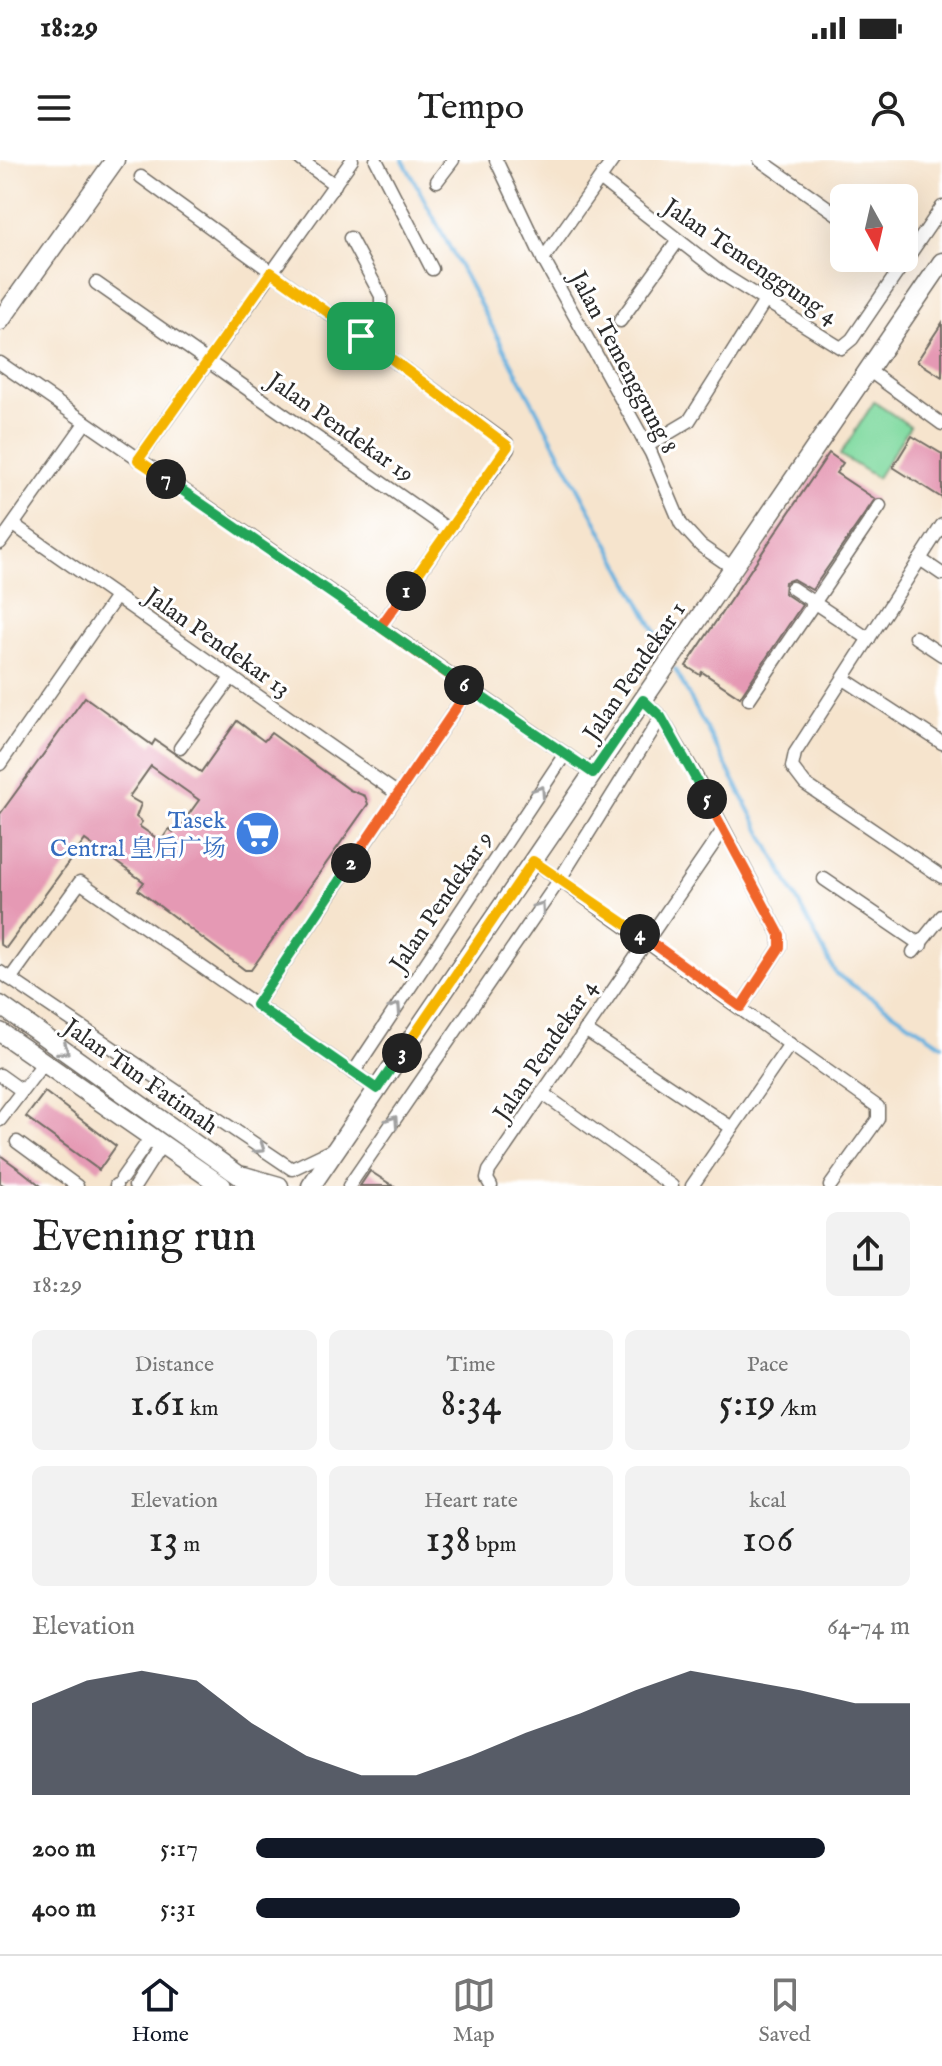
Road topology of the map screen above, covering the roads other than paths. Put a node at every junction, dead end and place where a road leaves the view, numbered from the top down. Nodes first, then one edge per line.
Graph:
1 (115, 160) edge
2 (301, 160) edge
3 (352, 160) edge
4 (376, 160) edge
5 (453, 160) edge
6 (496, 160) edge
7 (613, 160) edge
8 (760, 160) edge
9 (141, 177) dead end
10 (600, 179) junction
11 (437, 181) dead end
12 (335, 185) junction
13 (942, 207) edge
14 (830, 209) edge
15 (350, 238) dead end
16 (918, 239) edge
17 (677, 242) junction
18 (543, 259) junction
19 (942, 262) edge
20 (432, 269) dead end
21 (271, 272) junction
22 (894, 272) edge
23 (96, 283) dead end
24 (765, 301) junction
25 (0, 321) edge
26 (620, 321) dead end
27 (361, 336) junction
28 (208, 361) junction
29 (0, 363) edge
30 (868, 370) junction
31 (85, 423) junction
32 (942, 424) edge
33 (647, 446) junction
34 (138, 460) junction
35 (880, 506) dead end
36 (14, 525) junction
37 (942, 525) edge
38 (449, 530) junction
39 (0, 543) edge
40 (920, 559) junction
41 (733, 568) junction
42 (942, 574) edge
43 (792, 588) dead end
44 (116, 597) junction
45 (814, 603) junction
46 (380, 627) junction
47 (915, 637) dead end
48 (869, 639) junction
49 (942, 655) edge
50 (231, 678) junction
51 (844, 679) junction
52 (469, 689) junction
53 (749, 699) dead end
54 (643, 700) junction
55 (661, 717) junction
56 (942, 743) edge
57 (180, 748) dead end
58 (565, 754) junction
59 (0, 764) edge
60 (593, 773) junction
61 (398, 794) junction
62 (723, 830) junction
63 (533, 861) junction
64 (942, 877) edge
65 (560, 879) junction
66 (824, 879) dead end
67 (942, 916) edge
68 (646, 939) junction
69 (5, 975) edge
70 (0, 1005) edge
71 (256, 1005) junction
72 (741, 1007) junction
73 (585, 1030) junction
74 (0, 1032) edge
75 (790, 1044) junction
76 (45, 1061) junction
77 (353, 1073) junction
78 (0, 1075) edge
79 (377, 1089) junction
80 (21, 1090) junction
81 (122, 1092) junction
82 (542, 1093) junction
83 (0, 1120) edge
84 (732, 1128) junction
85 (157, 1140) junction
86 (17, 1142) dead end
87 (338, 1146) junction
88 (238, 1174) junction
89 (317, 1182) edge
90 (118, 1183) edge
91 (77, 1186) edge
92 (135, 1186) edge
93 (222, 1186) edge
94 (254, 1186) edge
95 (280, 1186) edge
96 (349, 1186) edge
97 (491, 1186) edge
98 (672, 1186) edge
99 (692, 1186) edge
100 (830, 1186) edge

1 - 25 street
2 - 12 street
3 - 12 street
4 - 20 street
5 - 11 street
6 - 18 street, Jalan Temenggung 8
7 - 10 street
8 - 14 street
9 - 21 street
10 - 17 street, Jalan Temenggung 4
10 - 18 street
12 - 21 street
13 - 16 street
15 - 27 street
17 - 24 street, Jalan Temenggung 4
17 - 26 street
18 - 33 street, Jalan Temenggung 8
19 - 30 street, Jalan Pendekar 1
21 - 27 street
21 - 28 street
22 - 24 street, Jalan Temenggung 4
23 - 28 street, Jalan Pendekar 19
24 - 33 street
27 - 38 street
28 - 34 street
28 - 38 street, Jalan Pendekar 19
29 - 31 street
30 - 32 street
30 - 41 street, Jalan Pendekar 1
31 - 34 street
31 - 36 street
33 - 41 street, Jalan Temenggung 8
34 - 46 street
35 - 45 street
36 - 39 street
36 - 44 street, Jalan Pendekar 13
37 - 40 street
38 - 46 street
40 - 42 street
40 - 48 street
41 - 54 street, Jalan Pendekar 1
43 - 45 street
44 - 50 street, Jalan Pendekar 13
44 - 59 street
45 - 48 street
45 - 53 street
46 - 52 street
47 - 49 street
48 - 51 street
50 - 57 street
50 - 61 street, Jalan Pendekar 13
51 - 56 street
51 - 64 street
52 - 58 street
52 - 61 street
54 - 55 street
54 - 60 street, Jalan Pendekar 1
55 - 62 street
55 - 65 street
58 - 60 street
77 -> 58 street, Jalan Pendekar 9
60 - 63 street, Jalan Pendekar 1
61 - 71 street
62 - 68 street, Jalan Pendekar 4
62 - 72 street
63 - 65 street
63 - 79 street, Jalan Pendekar 1
65 - 68 street
96 -> 65 street
66 - 67 street
68 - 72 street
68 - 73 street, Jalan Pendekar 4
69 - 71 street
69 -> 87 street
70 -> 81 street, Jalan Tun Fatimah
71 - 77 street
72 - 75 street
73 - 82 street, Jalan Pendekar 4
73 - 84 street
74 - 76 street, Jalan Tun Fatimah
75 - 84 street
75 - 100 street
76 - 80 street
76 - 85 street, Jalan Tun Fatimah
77 - 79 street
78 - 80 street
79 - 87 street, Jalan Pendekar 1
80 - 83 street
81 - 85 street
81 - 88 street, Jalan Tun Fatimah
82 - 97 street, Jalan Pendekar 4
82 - 98 street
84 - 99 street
85 - 90 street
85 - 92 street
85 - 93 street, Jalan Tun Fatimah
86 - 91 street
87 - 89 street, Jalan Pendekar 1
88 - 94 street, Jalan Tun Fatimah
88 - 95 street
89 - 95 street

